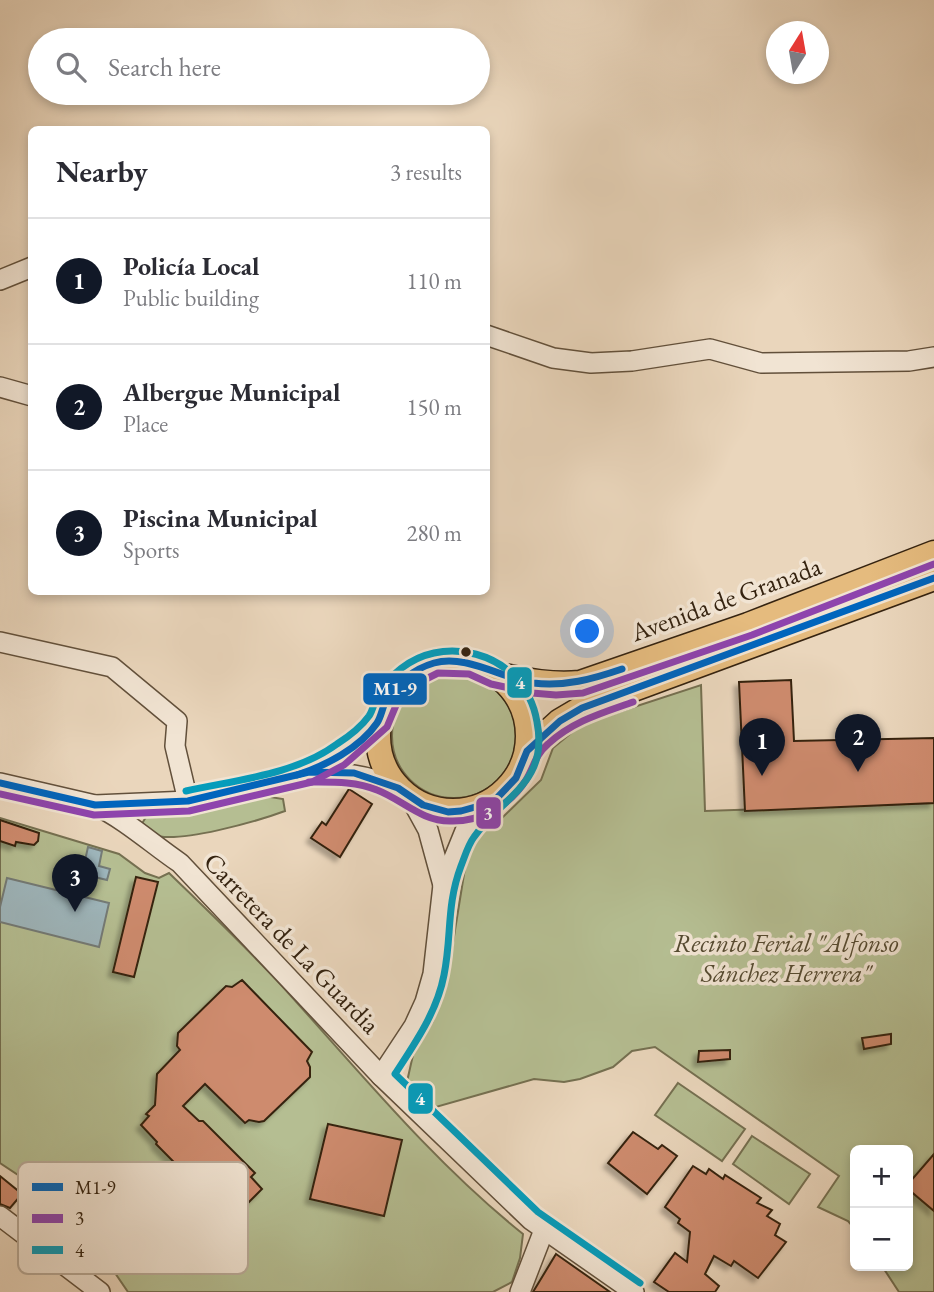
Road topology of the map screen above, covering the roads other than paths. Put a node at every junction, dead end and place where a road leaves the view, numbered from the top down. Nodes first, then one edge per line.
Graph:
1 (28, 269) edge
2 (0, 281) edge
3 (490, 336) edge
4 (934, 357) edge
5 (0, 387) edge
6 (28, 395) edge
7 (934, 553) edge
8 (934, 578) edge
9 (0, 642) edge
10 (495, 674) junction
11 (379, 721) junction
12 (527, 751) junction
13 (309, 772) junction
14 (0, 783) edge
15 (404, 793) junction
16 (496, 798) junction
17 (188, 801) junction
18 (95, 805) junction
19 (443, 885) junction
20 (382, 1076) junction
21 (0, 1216) edge
22 (18, 1230) edge
23 (544, 1230) junction
24 (76, 1274) edge
25 (100, 1292) edge
26 (520, 1292) edge
27 (634, 1292) edge

1 - 2 street
3 - 4 street
5 - 6 street
7 - 10 main road, Avenida de Granada
8 - 12 main road, Avenida de Granada
9 - 17 street
10 - 11 main road
10 - 12 main road
11 - 13 street
11 - 15 main road
12 - 16 main road
13 - 15 street
13 - 17 street
14 - 18 street
15 - 16 main road
15 - 19 street
16 - 19 street
17 - 18 street
18 - 20 street, Carretera de La Guardia
19 - 20 street
20 - 23 street, Carretera de La Guardia
21 - 22 street
23 - 26 street
23 - 27 street, Carretera de La Guardia
24 - 25 street

